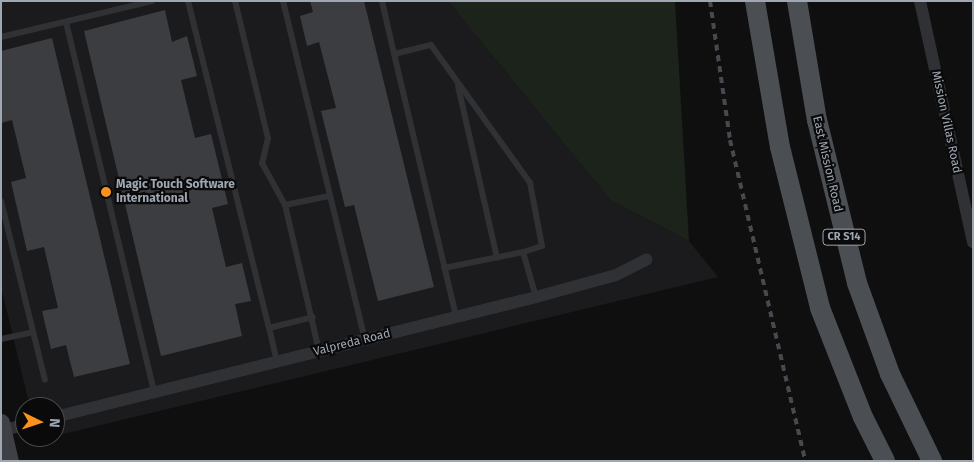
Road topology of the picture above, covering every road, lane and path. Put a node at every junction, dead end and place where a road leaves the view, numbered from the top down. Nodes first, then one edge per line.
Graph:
1 (152, 1) edge
2 (188, 1) edge
3 (235, 1) edge
4 (283, 1) edge
5 (382, 1) edge
6 (755, 1) edge
7 (797, 1) edge
8 (920, 1) edge
9 (66, 22) junction
10 (1, 37) edge
11 (394, 54) junction
12 (457, 81) junction
13 (329, 196) junction
14 (1, 201) edge
15 (285, 205) junction
16 (973, 242) edge
17 (523, 252) junction
18 (497, 258) junction
19 (646, 260) dead end
20 (444, 268) junction
21 (536, 297) junction
22 (456, 316) junction
23 (313, 317) junction
24 (269, 328) junction
25 (33, 332) junction
26 (1, 339) edge
27 (365, 340) junction
28 (319, 350) junction
29 (277, 362) junction
30 (45, 380) dead end
31 (154, 391) junction
32 (65, 414) edge
33 (15, 425) edge
34 (2, 427) edge
35 (10, 461) edge
36 (885, 461) edge
37 (932, 461) edge

1 - 9 lane
2 - 24 lane
3 - 15 lane
4 - 13 lane
5 - 11 lane
6 - 36 main road, CR S14
7 - 37 main road, East Mission Road / CR S14
8 - 16 street, Mission Villas Road
9 - 10 lane
9 - 31 lane
11 - 12 lane
11 - 20 lane
12 - 17 lane
12 - 18 lane
13 - 15 lane
13 - 27 lane
14 - 25 lane
15 - 23 lane
17 - 18 lane
17 - 21 lane
18 - 20 lane
19 - 21 street, Valpreda Road
20 - 22 lane
21 - 22 street, Valpreda Road
22 - 27 street, Valpreda Road
23 - 24 lane
23 - 28 lane
24 - 29 lane
25 - 26 lane
25 - 30 lane
27 - 28 street, Valpreda Road
28 - 29 street, Valpreda Road
29 - 31 street, Valpreda Road
31 - 32 street, Valpreda Road
33 - 34 street
34 - 35 main road

